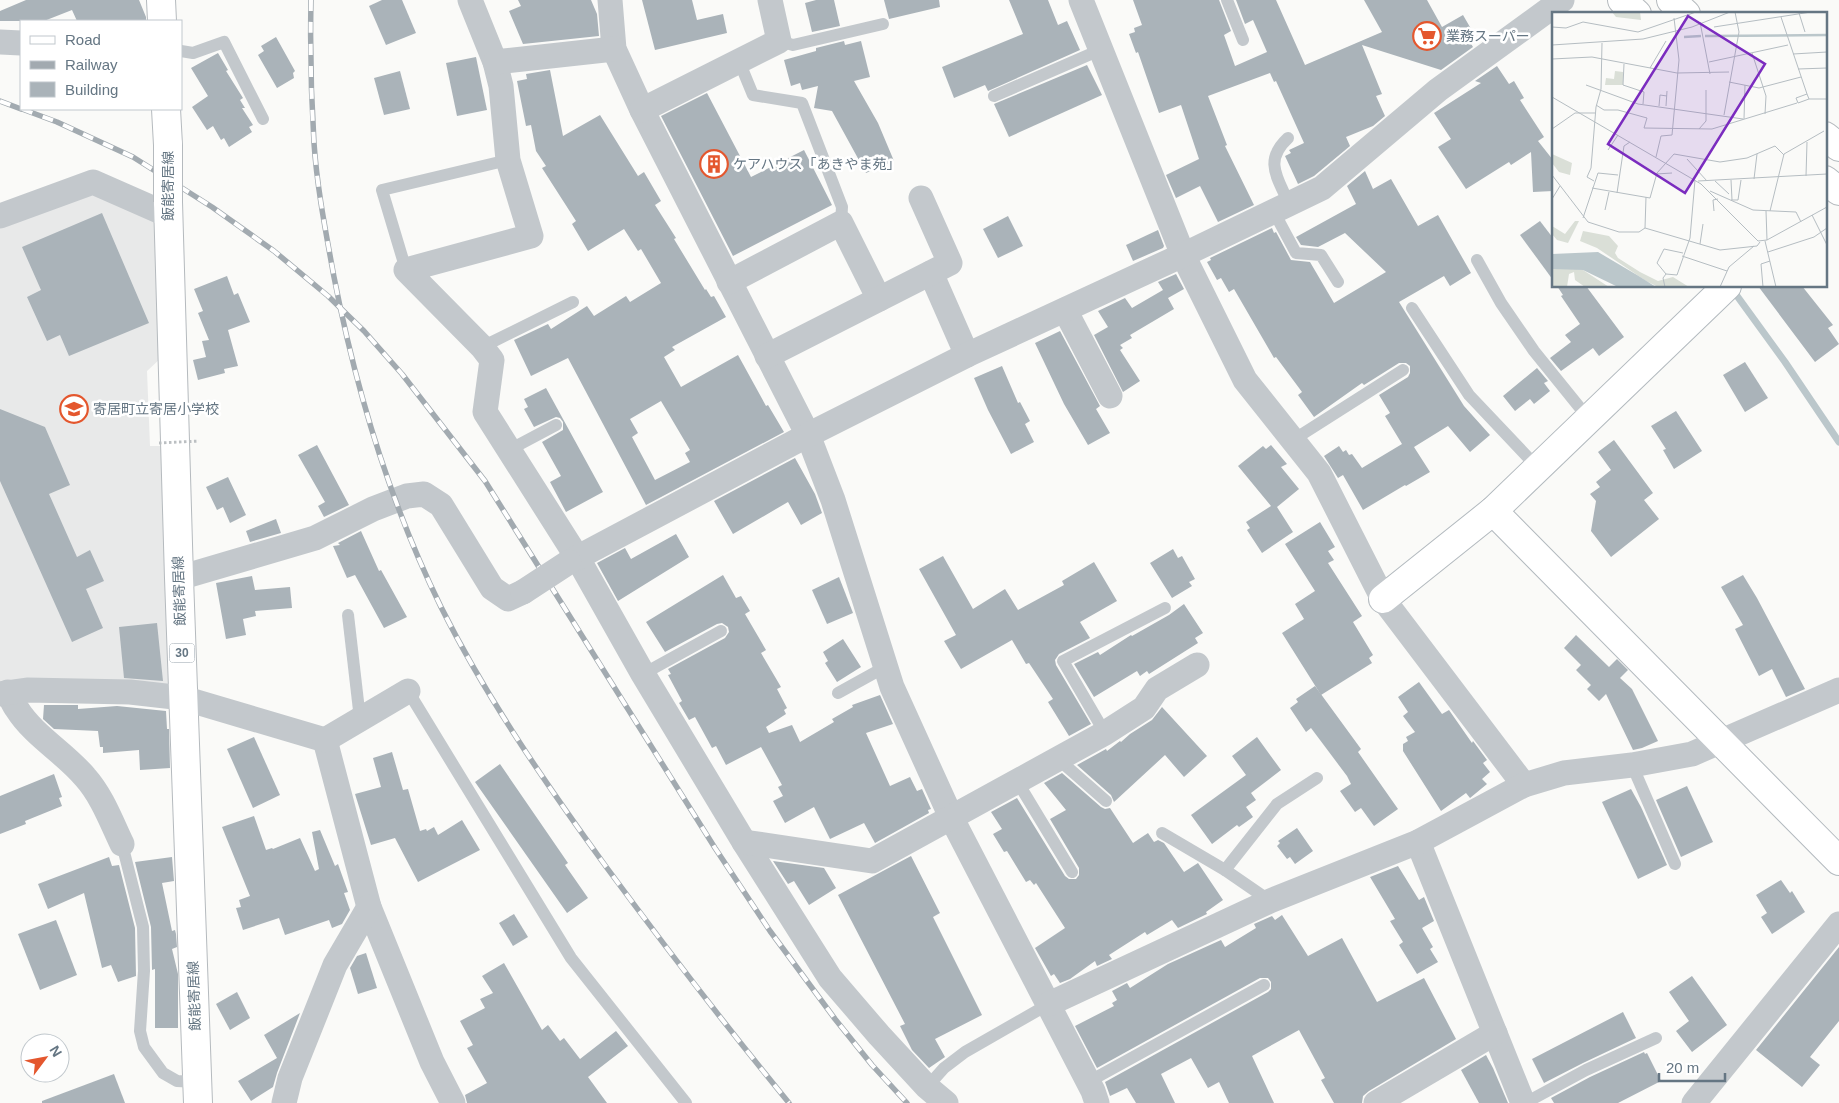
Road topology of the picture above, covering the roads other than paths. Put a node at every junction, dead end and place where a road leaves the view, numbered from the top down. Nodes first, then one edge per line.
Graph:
1 (161, 0) edge
2 (470, 0) edge
3 (610, 0) edge
4 (770, 0) edge
5 (1081, 0) edge
6 (1227, 0) edge
7 (1562, 0) edge
8 (1622, 0) edge
9 (1671, 0) edge
10 (1635, 12) edge
11 (1684, 12) edge
12 (162, 20) edge
13 (882, 24) dead end
14 (1243, 40) dead end
15 (779, 41) junction
16 (0, 42) edge
17 (20, 43) edge
18 (614, 49) junction
19 (1100, 50) junction
20 (182, 51) edge
21 (739, 61) junction
22 (495, 62) junction
23 (994, 96) dead end
24 (166, 110) edge
25 (642, 110) junction
26 (263, 119) dead end
27 (1826, 137) edge
28 (1288, 138) dead end
29 (1839, 147) edge
30 (508, 160) junction
31 (921, 198) dead end
32 (1282, 208) junction
33 (168, 209) junction
34 (0, 216) edge
35 (841, 223) junction
36 (1183, 255) junction
37 (1477, 260) dead end
38 (406, 270) junction
39 (931, 273) junction
40 (729, 282) junction
41 (1338, 282) dead end
42 (1725, 288) edge
43 (879, 299) junction
44 (573, 302) dead end
45 (1412, 308) dead end
46 (1065, 310) junction
47 (482, 347) junction
48 (967, 355) junction
49 (767, 356) junction
50 (1403, 370) dead end
51 (1110, 396) dead end
52 (1588, 419) junction
53 (556, 425) dead end
54 (808, 435) junction
55 (1293, 440) junction
56 (509, 450) junction
57 (1538, 468) junction
58 (1493, 511) junction
59 (573, 559) junction
60 (179, 578) junction
61 (1383, 599) junction
62 (1165, 608) dead end
63 (348, 615) dead end
64 (721, 631) dead end
65 (1197, 665) dead end
66 (885, 667) junction
67 (643, 674) junction
68 (1839, 690) edge
69 (408, 691) joint
70 (4, 693) edge
71 (838, 693) dead end
72 (183, 698) junction
73 (360, 719) junction
74 (1105, 733) junction
75 (325, 740) junction
76 (1722, 742) junction
77 (1058, 759) junction
78 (1632, 765) junction
79 (1317, 778) dead end
80 (1017, 781) junction
81 (1524, 785) junction
82 (1106, 801) dead end
83 (951, 816) junction
84 (1162, 833) dead end
85 (744, 842) junction
86 (1418, 842) junction
87 (122, 844) joint
88 (1839, 860) edge
89 (1675, 864) dead end
90 (1225, 870) junction
91 (1072, 872) dead end
92 (1270, 901) junction
93 (369, 907) junction
94 (1839, 924) edge
95 (1264, 986) dead end
96 (1049, 1004) junction
97 (1495, 1033) junction
98 (1656, 1038) dead end
99 (927, 1087) junction
100 (198, 1092) edge
101 (1092, 1092) edge
102 (284, 1103) edge
103 (453, 1103) edge
104 (686, 1103) edge
105 (946, 1103) edge
106 (1376, 1103) edge
107 (1524, 1103) edge
108 (1694, 1103) edge

1 - 12 main road
2 - 22 street
3 - 18 street
4 - 15 street
5 - 19 street
6 - 14 lane
7 - 32 street
8 - 10 main road
9 - 11 main road
13 - 15 lane
15 - 21 street
16 - 17 street
18 - 22 street
18 - 25 street
19 - 23 lane
19 - 36 street
20 - 26 lane
21 - 25 street
21 - 35 lane
22 - 30 street
24 - 33 main road, 飯能寄居線 / 30, bridge
25 - 40 street
27 - 29 main road
28 - 32 lane
30 - 38 street
30 - 38 lane
31 - 39 street
32 - 36 street
32 - 41 lane
33 - 34 street
33 - 60 main road, 飯能寄居線 / 30
35 - 40 street
35 - 43 street
36 - 46 street
36 - 55 street
37 - 52 lane
38 - 47 street
39 - 43 street
39 - 48 street
40 - 49 street
42 - 52 main road
43 - 49 street
44 - 47 lane
45 - 57 lane
46 - 48 street
46 - 51 street
47 - 56 street
48 - 54 street
49 - 54 street
50 - 55 lane
52 - 57 main road
53 - 56 lane
54 - 59 street
54 - 66 street
55 - 61 street
56 - 59 street
57 - 58 main road
58 - 61 main road
58 - 76 main road
59 - 60 street, bridge
59 - 67 street
60 - 72 main road, 飯能寄居線 / 30
61 - 81 street
62 - 74 lane
63 - 73 lane
64 - 67 lane
65 - 74 street
66 - 71 lane
66 - 83 street
67 - 85 street
68 - 76 street
69 - 73 street
69 - 104 lane
70 - 72 street
70 - 87 street
72 - 75 street
72 - 100 main road, 飯能寄居線 / 30
73 - 75 street
74 - 77 street
75 - 93 street
76 - 78 street
76 - 88 main road
77 - 80 street
77 - 82 lane
78 - 81 street
78 - 89 lane
79 - 90 lane
80 - 83 street
80 - 91 lane
81 - 86 street
83 - 85 street
83 - 96 street
84 - 90 lane
85 - 99 street
86 - 92 street
86 - 97 street
87 - 100 lane
90 - 92 lane
92 - 96 street
93 - 102 street
93 - 103 street
94 - 108 street
95 - 101 lane
96 - 99 lane
96 - 101 street
97 - 106 street
97 - 107 street
98 - 107 lane
99 - 105 street

